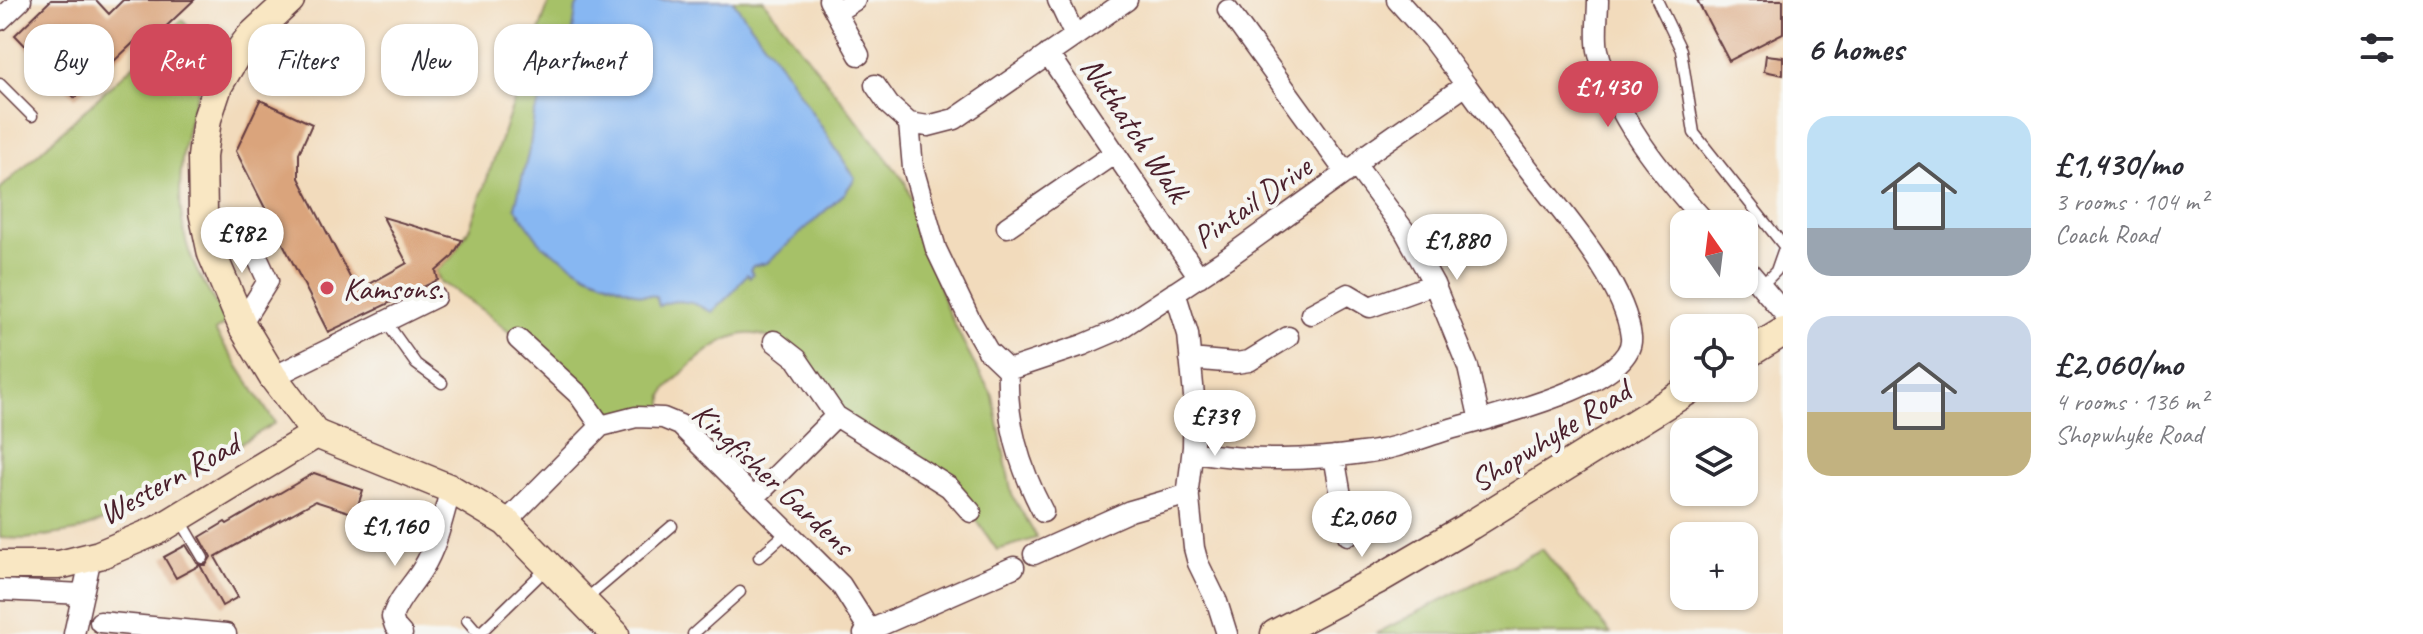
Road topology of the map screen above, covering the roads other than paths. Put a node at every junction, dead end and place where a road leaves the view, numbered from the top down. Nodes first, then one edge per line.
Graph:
1 (21, 0) edge
2 (290, 0) edge
3 (855, 0) edge
4 (1058, 0) edge
5 (1127, 0) edge
6 (1397, 0) edge
7 (1598, 0) edge
8 (1657, 0) edge
9 (833, 6) edge
10 (1228, 10) dead end
11 (0, 20) edge
12 (1075, 36) junction
13 (1048, 54) junction
14 (859, 55) dead end
15 (0, 84) edge
16 (875, 85) dead end
17 (1466, 85) junction
18 (32, 116) dead end
19 (909, 123) junction
20 (1115, 153) junction
21 (1352, 168) junction
22 (1695, 210) edge
23 (1007, 227) dead end
24 (209, 239) junction
25 (1783, 245) edge
26 (1783, 251) edge
27 (1199, 277) junction
28 (1758, 282) edge
29 (1434, 284) junction
30 (1761, 286) junction
31 (1175, 292) junction
32 (435, 297) dead end
33 (1783, 312) edge
34 (1311, 314) dead end
35 (386, 322) junction
36 (241, 324) junction
37 (1783, 332) edge
38 (1288, 337) dead end
39 (518, 339) dead end
40 (774, 341) dead end
41 (1758, 347) edge
42 (1190, 359) junction
43 (1008, 370) junction
44 (273, 377) junction
45 (442, 383) dead end
46 (1670, 402) edge
47 (836, 416) junction
48 (1480, 421) junction
49 (601, 426) junction
50 (316, 434) junction
51 (1193, 452) junction
52 (1334, 456) junction
53 (451, 489) junction
54 (1189, 494) junction
55 (754, 498) junction
56 (971, 512) dead end
57 (1043, 512) dead end
58 (179, 517) junction
59 (506, 522) junction
60 (672, 526) dead end
61 (786, 533) junction
62 (1348, 535) dead end
63 (1034, 554) dead end
64 (91, 557) junction
65 (759, 557) dead end
66 (203, 558) dead end
67 (0, 565) edge
68 (549, 566) junction
69 (1014, 567) dead end
70 (0, 590) edge
71 (740, 592) dead end
72 (83, 594) junction
73 (583, 601) junction
74 (467, 620) dead end
75 (100, 622) dead end
76 (195, 633) edge
77 (869, 633) edge
78 (74, 634) edge
79 (226, 634) edge
80 (402, 634) edge
81 (479, 634) edge
82 (615, 634) edge
83 (693, 634) edge
84 (1227, 634) edge
85 (1275, 634) edge

1 - 11 street
2 - 24 main road
3 - 9 street
4 - 12 street
5 - 12 street
6 - 17 street
7 - 22 street
8 - 25 lane
9 - 14 street
10 - 21 street
12 - 13 street
13 - 19 street
13 - 20 street, Nuthatch Walk
15 - 18 lane
16 - 19 street
17 - 21 street, Pintail Drive
17 - 48 street
19 - 43 street
20 - 23 street
20 - 27 street, Nuthatch Walk
21 - 27 street, Pintail Drive
21 - 29 street
24 - 36 main road
24 - 36 street
26 - 30 lane
27 - 31 street, Pintail Drive
28 - 30 street
29 - 34 street
29 - 48 street
30 - 33 street
31 - 42 street
31 - 43 street, Pintail Drive
32 - 35 street
35 - 44 street
35 - 45 lane
36 - 44 main road
37 - 41 main road
38 - 42 street
39 - 49 street
40 - 47 street
42 - 51 street
43 - 57 street
44 - 50 main road
46 - 85 main road, Shopwhyke Road
47 - 55 street
47 - 56 street
48 - 52 street
49 - 55 street, Kingfisher Gardens
49 - 59 street
50 - 53 main road
50 - 58 main road, Western Road
51 - 52 street
51 - 54 street
52 - 62 street
53 - 59 main road
53 - 80 street
54 - 63 street
54 - 84 street
55 - 61 street, Kingfisher Gardens
58 - 64 main road, Western Road
58 - 66 lane
59 - 68 main road
60 - 73 lane
61 - 65 lane
61 - 77 street, Kingfisher Gardens
64 - 67 main road, Western Road
64 - 72 street
68 - 73 main road
68 - 81 lane
69 - 77 street
70 - 72 street
71 - 83 lane
72 - 78 street
73 - 82 main road
74 - 81 lane
75 - 76 street
76 - 79 street

